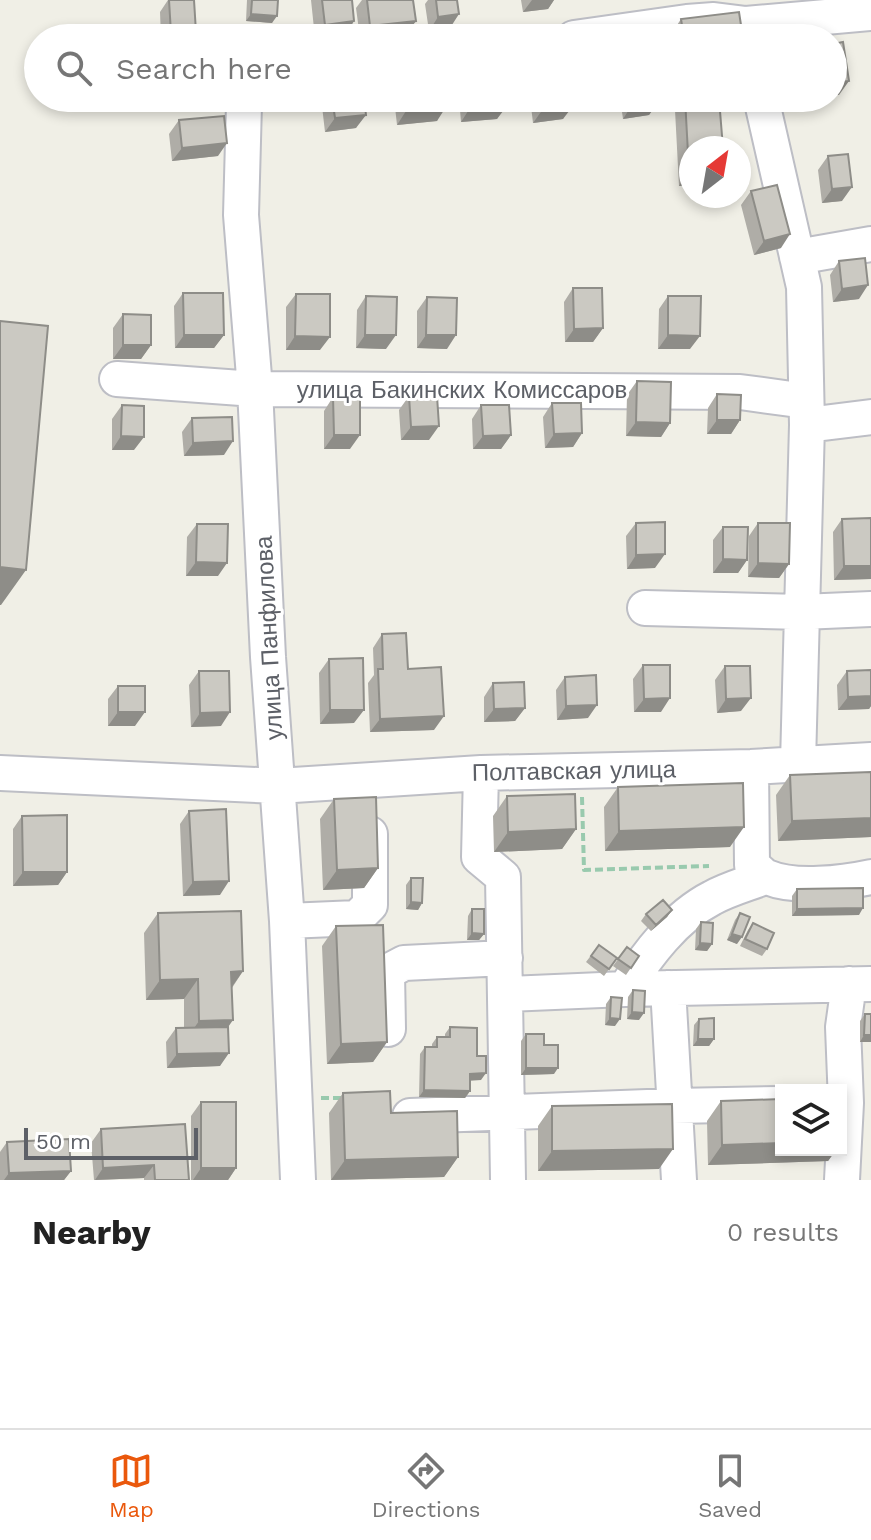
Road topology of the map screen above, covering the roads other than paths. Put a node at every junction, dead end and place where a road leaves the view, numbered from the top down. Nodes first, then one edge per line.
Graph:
1 (688, 11) edge
2 (871, 13) edge
3 (633, 24) edge
4 (726, 24) edge
5 (795, 24) edge
6 (244, 112) edge
7 (764, 112) edge
8 (871, 244) edge
9 (797, 257) junction
10 (117, 379) dead end
11 (255, 389) junction
12 (806, 413) junction
13 (871, 417) edge
14 (645, 608) dead end
15 (871, 609) edge
16 (802, 612) junction
17 (871, 760) edge
18 (798, 763) junction
19 (0, 773) edge
20 (481, 773) junction
21 (752, 777) junction
22 (580, 783) junction
23 (278, 786) junction
24 (690, 790) edge
25 (629, 791) edge
26 (370, 834) edge
27 (759, 871) junction
28 (871, 877) edge
29 (287, 921) junction
30 (505, 958) junction
31 (860, 984) edge
32 (668, 988) junction
33 (625, 989) junction
34 (506, 994) junction
35 (388, 1029) edge
36 (853, 1103) edge
37 (775, 1104) edge
38 (674, 1106) junction
39 (507, 1113) junction
40 (400, 1116) edge
41 (298, 1180) edge
42 (508, 1180) edge
43 (679, 1180) edge
44 (842, 1180) edge

1 - 3 street
1 - 4 street
2 - 5 street
6 - 11 street, улица Панфилова
7 - 9 street
8 - 9 street
9 - 12 street
10 - 11 street, улица Бакинских Комиссаров
11 - 12 street, улица Бакинских Комиссаров
11 - 23 street, улица Панфилова
12 - 13 street, улица Бакинских Комиссаров
12 - 16 street
14 - 16 street
15 - 16 street
16 - 18 street
17 - 18 street, Полтавская улица
18 - 21 street, Полтавская улица
19 - 23 street, Полтавская улица
20 - 22 street, Полтавская улица
20 - 23 street, Полтавская улица
20 - 30 street
21 - 22 street, Полтавская улица
21 - 24 street
21 - 27 street
22 - 25 street
23 - 29 street, улица Панфилова
26 - 29 street
27 - 28 street
27 - 33 street
29 - 41 street, улица Панфилова
30 - 34 street
30 - 35 street
31 - 32 street
31 - 36 street
32 - 33 street
32 - 38 street
33 - 34 street
34 - 39 street
36 - 44 street
37 - 38 street
38 - 39 street
38 - 43 street
39 - 40 street
39 - 42 street

